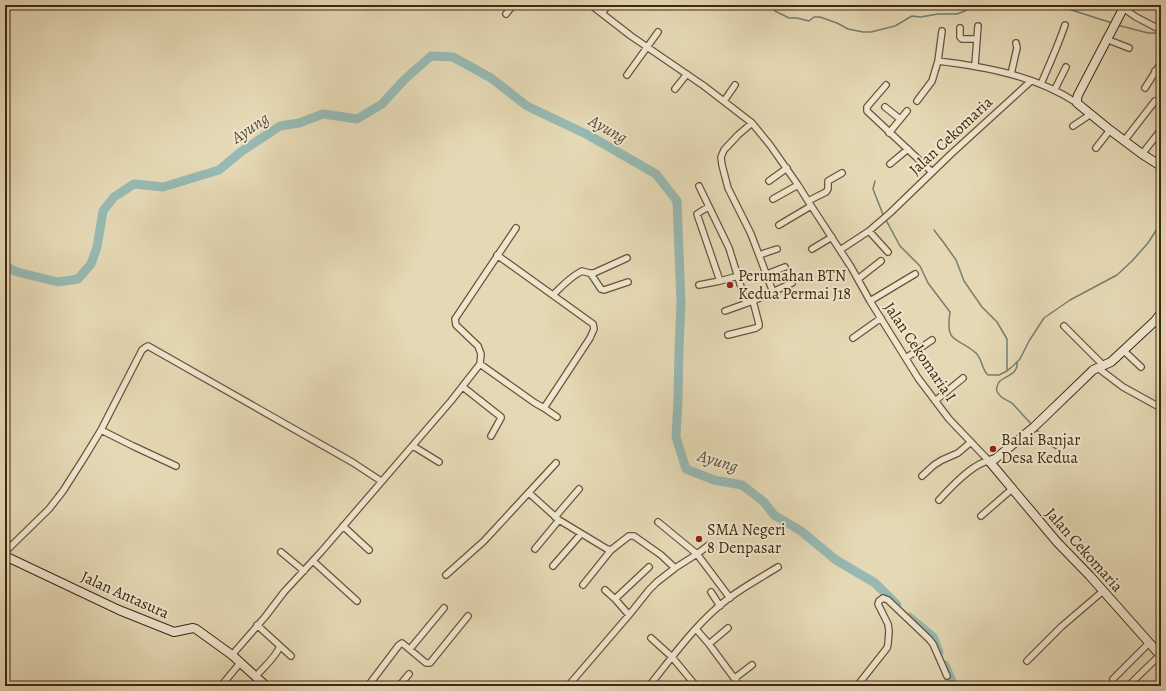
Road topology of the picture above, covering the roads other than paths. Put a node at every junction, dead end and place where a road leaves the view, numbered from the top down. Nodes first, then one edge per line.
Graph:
1 (513, 5) edge
2 (591, 5) edge
3 (608, 5) edge
4 (1124, 6) edge
5 (602, 13) junction
6 (506, 14) dead end
7 (978, 26) dead end
8 (1065, 26) dead end
9 (960, 28) dead end
10 (1159, 29) dead end
11 (942, 31) dead end
12 (658, 32) dead end
13 (976, 39) junction
14 (1106, 39) junction
15 (1016, 43) dead end
16 (648, 47) junction
17 (1129, 48) dead end
18 (938, 61) junction
19 (1161, 63) edge
20 (975, 66) junction
21 (1066, 67) dead end
22 (1156, 72) junction
23 (687, 74) junction
24 (1011, 74) junction
25 (627, 75) dead end
26 (1161, 75) edge
27 (1031, 81) junction
28 (1041, 84) junction
29 (735, 85) dead end
30 (886, 85) dead end
31 (1145, 88) dead end
32 (675, 89) dead end
33 (1055, 89) junction
34 (724, 101) junction
35 (917, 101) dead end
36 (1155, 101) dead end
37 (1077, 103) junction
38 (885, 108) dead end
39 (907, 111) dead end
40 (1091, 114) junction
41 (900, 119) junction
42 (752, 124) junction
43 (1073, 126) dead end
44 (1110, 130) junction
45 (1161, 130) edge
46 (889, 132) junction
47 (1124, 141) junction
48 (1096, 148) dead end
49 (908, 150) junction
50 (1142, 154) junction
51 (890, 164) dead end
52 (1161, 166) edge
53 (787, 168) junction
54 (932, 172) junction
55 (842, 173) dead end
56 (769, 181) dead end
57 (798, 185) junction
58 (699, 186) dead end
59 (773, 199) dead end
60 (809, 204) junction
61 (708, 207) junction
62 (779, 225) dead end
63 (516, 228) dead end
64 (869, 231) junction
65 (832, 237) junction
66 (777, 249) dead end
67 (812, 249) dead end
68 (840, 250) junction
69 (888, 252) dead end
70 (497, 255) junction
71 (759, 255) junction
72 (627, 258) dead end
73 (880, 261) dead end
74 (784, 267) dead end
75 (591, 274) junction
76 (767, 274) junction
77 (914, 274) dead end
78 (738, 276) junction
79 (858, 279) junction
80 (720, 281) junction
81 (628, 282) dead end
82 (792, 283) dead end
83 (699, 285) dead end
84 (773, 292) junction
85 (553, 295) junction
86 (753, 301) junction
87 (870, 301) junction
88 (746, 303) junction
89 (725, 311) dead end
90 (1161, 313) edge
91 (881, 318) junction
92 (1064, 326) dead end
93 (728, 335) dead end
94 (853, 338) dead end
95 (932, 340) dead end
96 (1123, 350) junction
97 (906, 358) junction
98 (480, 364) junction
99 (1100, 367) junction
100 (1142, 367) dead end
101 (963, 378) dead end
102 (463, 387) junction
103 (935, 401) junction
104 (544, 408) junction
105 (1161, 408) edge
106 (557, 417) dead end
107 (101, 430) junction
108 (491, 436) dead end
109 (971, 442) junction
110 (413, 446) junction
111 (989, 461) junction
112 (439, 462) dead end
113 (556, 463) dead end
114 (176, 466) dead end
115 (922, 476) dead end
116 (381, 481) junction
117 (579, 489) dead end
118 (1012, 489) junction
119 (529, 493) junction
120 (939, 500) dead end
121 (982, 516) dead end
122 (557, 518) junction
123 (658, 522) dead end
124 (343, 526) junction
125 (581, 534) junction
126 (709, 545) dead end
127 (535, 549) dead end
128 (368, 550) dead end
129 (611, 550) junction
130 (5, 552) edge
131 (281, 552) dead end
132 (697, 554) junction
133 (5, 556) edge
134 (313, 561) junction
135 (552, 566) dead end
136 (649, 567) dead end
137 (778, 567) dead end
138 (675, 568) junction
139 (304, 571) junction
140 (446, 575) dead end
141 (583, 585) dead end
142 (605, 590) dead end
143 (1103, 591) junction
144 (711, 592) dead end
145 (730, 598) junction
146 (615, 599) junction
147 (356, 602) dead end
148 (720, 606) junction
149 (444, 608) dead end
150 (629, 615) junction
151 (468, 616) dead end
152 (257, 625) junction
153 (728, 628) dead end
154 (696, 629) junction
155 (651, 638) dead end
156 (1149, 643) junction
157 (710, 644) junction
158 (280, 646) junction
159 (410, 649) junction
160 (232, 655) junction
161 (291, 656) dead end
162 (1161, 656) edge
163 (672, 657) junction
164 (1027, 661) dead end
165 (240, 663) junction
166 (752, 666) dead end
167 (409, 674) dead end
168 (256, 676) junction
169 (947, 676) dead end
170 (735, 678) junction
171 (1112, 679) dead end
172 (221, 686) edge
173 (266, 686) edge
174 (368, 686) edge
175 (399, 686) edge
176 (568, 686) edge
177 (649, 686) edge
178 (696, 686) edge
179 (740, 686) edge
180 (857, 686) edge
181 (1128, 686) edge

1 - 6 street
2 - 5 street, Jalan Cekomaria I
3 - 5 street
4 - 10 street
4 - 14 street
5 - 16 street, Jalan Cekomaria I
7 - 13 street
8 - 28 street
9 - 13 street
11 - 18 street
12 - 16 street
13 - 20 street
14 - 17 street
14 - 37 street
15 - 24 street
16 - 23 street, Jalan Cekomaria I
16 - 25 street
18 - 20 street
18 - 35 street
19 - 22 street
20 - 24 street
21 - 33 street
22 - 26 street
22 - 31 street
23 - 32 street
23 - 34 street, Jalan Cekomaria I
24 - 27 street
27 - 28 street
27 - 54 street, Jalan Cekomaria
28 - 33 street
29 - 34 street
30 - 46 street
33 - 37 street
34 - 42 street, Jalan Cekomaria I
36 - 47 street
37 - 40 street
38 - 41 street
39 - 41 street
40 - 43 street
40 - 44 street
41 - 46 street
42 - 53 street, Jalan Cekomaria I
42 - 71 street
44 - 47 street
44 - 48 street
45 - 50 street
46 - 49 street
47 - 50 street
49 - 51 street
49 - 54 street
50 - 52 street
53 - 56 street
53 - 57 street, Jalan Cekomaria I
54 - 64 street, Jalan Cekomaria
55 - 60 street
57 - 59 street
57 - 60 street, Jalan Cekomaria I
58 - 61 street
60 - 62 street
60 - 65 street, Jalan Cekomaria I
61 - 78 street
61 - 80 street
63 - 70 street
64 - 68 street, Jalan Cekomaria
64 - 69 street
65 - 67 street
65 - 68 street, Jalan Cekomaria I
66 - 71 street
68 - 79 street, Jalan Cekomaria I
70 - 85 street
70 - 98 street
71 - 76 street
72 - 75 street
73 - 79 street
74 - 76 street
75 - 81 street
75 - 85 street
76 - 84 street
77 - 87 street
78 - 80 street
78 - 88 street
79 - 87 street, Jalan Cekomaria I
80 - 83 street
82 - 84 street
84 - 86 street
85 - 104 street
86 - 88 street
86 - 93 street
87 - 91 street, Jalan Cekomaria I
88 - 89 street
90 - 96 street
91 - 94 street
91 - 97 street, Jalan Cekomaria I
92 - 99 street
95 - 97 street
96 - 99 street
96 - 100 street
97 - 103 street, Jalan Cekomaria I
98 - 102 street
98 - 104 street
99 - 105 street
99 - 111 street
101 - 103 street
102 - 108 street
102 - 110 street
103 - 109 street, Jalan Cekomaria I
104 - 106 street
107 - 114 street
107 - 116 street
107 - 130 street
109 - 111 street, Jalan Cekomaria I
109 - 115 street
110 - 112 street
110 - 116 street
111 - 118 street, Jalan Cekomaria
111 - 120 street
113 - 119 street
116 - 124 street
117 - 122 street
118 - 121 street
118 - 143 street, Jalan Cekomaria
119 - 122 street
119 - 140 street
122 - 125 street
122 - 127 street
123 - 132 street
124 - 128 street
124 - 134 street
125 - 129 street
125 - 135 street
126 - 132 street
129 - 138 street
129 - 141 street
131 - 139 street
132 - 138 street
132 - 145 street
133 - 160 street, Jalan Antasura
134 - 139 street
134 - 147 street
136 - 146 street
137 - 145 street
138 - 150 street
139 - 152 street
142 - 146 street
143 - 156 street, Jalan Cekomaria
143 - 164 street
144 - 148 street
145 - 148 street
146 - 150 street
148 - 154 street
149 - 159 street
150 - 176 street
151 - 159 street
152 - 158 street
152 - 160 street
153 - 157 street
154 - 157 street
154 - 163 street
155 - 163 street
156 - 162 street, Jalan Cekomaria
156 - 171 street
157 - 170 street
158 - 161 street
158 - 168 street
159 - 174 street
160 - 165 street, Jalan Antasura
162 - 181 street
163 - 177 street
163 - 178 street
165 - 168 street, Jalan Antasura
165 - 172 street
166 - 170 street
167 - 175 street
168 - 173 street, Jalan Antasura
169 - 180 street
170 - 179 street

